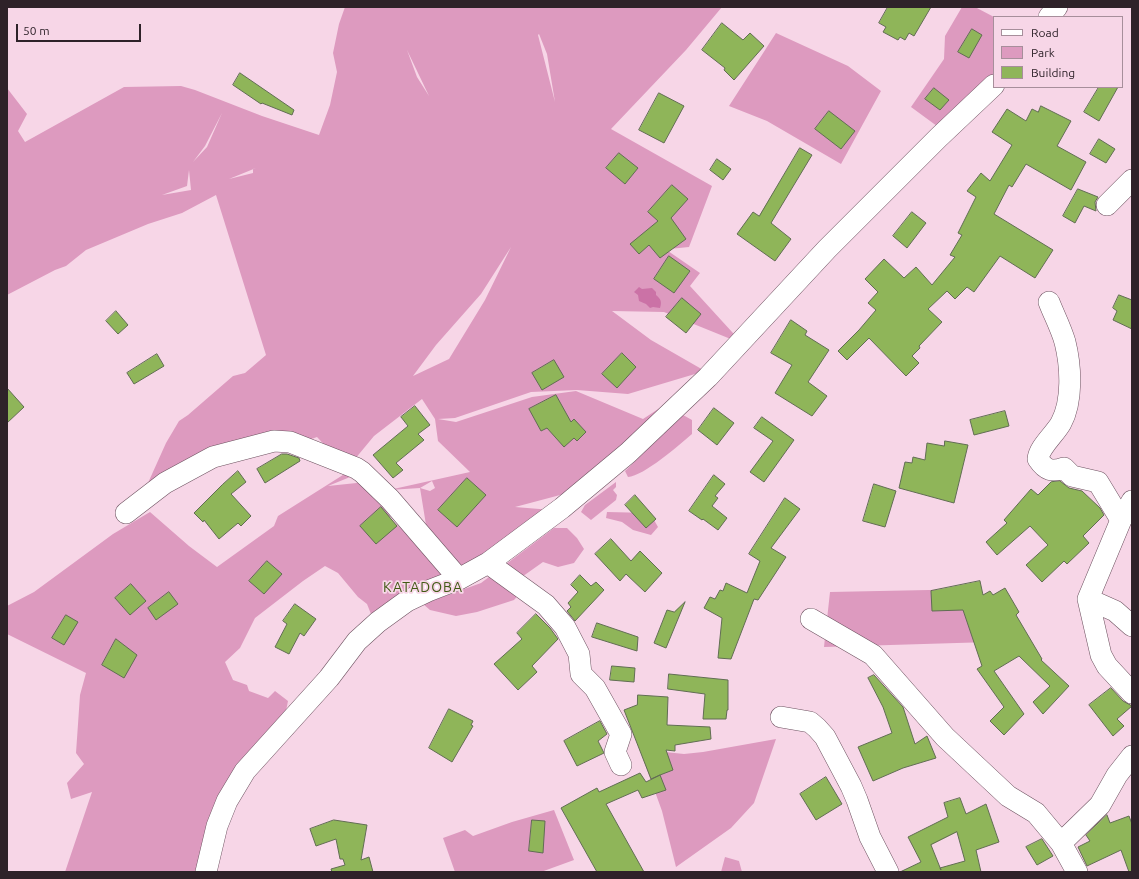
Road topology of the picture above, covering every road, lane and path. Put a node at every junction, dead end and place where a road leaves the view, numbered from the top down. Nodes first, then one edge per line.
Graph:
1 (1057, 7) edge
2 (1050, 16) edge
3 (993, 86) edge
4 (1132, 180) edge
5 (1108, 205) dead end
6 (1049, 302) dead end
7 (1132, 501) edge
8 (126, 513) dead end
9 (1121, 520) junction
10 (488, 563) junction
11 (459, 579) junction
12 (1088, 599) junction
13 (811, 619) dead end
14 (1132, 626) edge
15 (1132, 693) edge
16 (780, 717) dead end
17 (1132, 756) edge
18 (621, 765) dead end
19 (1061, 843) junction
20 (206, 872) edge
21 (888, 872) edge
22 (1077, 872) edge

1 - 2 street
3 - 10 street
4 - 5 street
6 - 9 street
7 - 9 street
8 - 11 street
9 - 12 street
10 - 11 street
10 - 18 street
11 - 20 street
12 - 14 street
12 - 15 street
13 - 19 street
16 - 21 street
17 - 19 street
19 - 22 street

